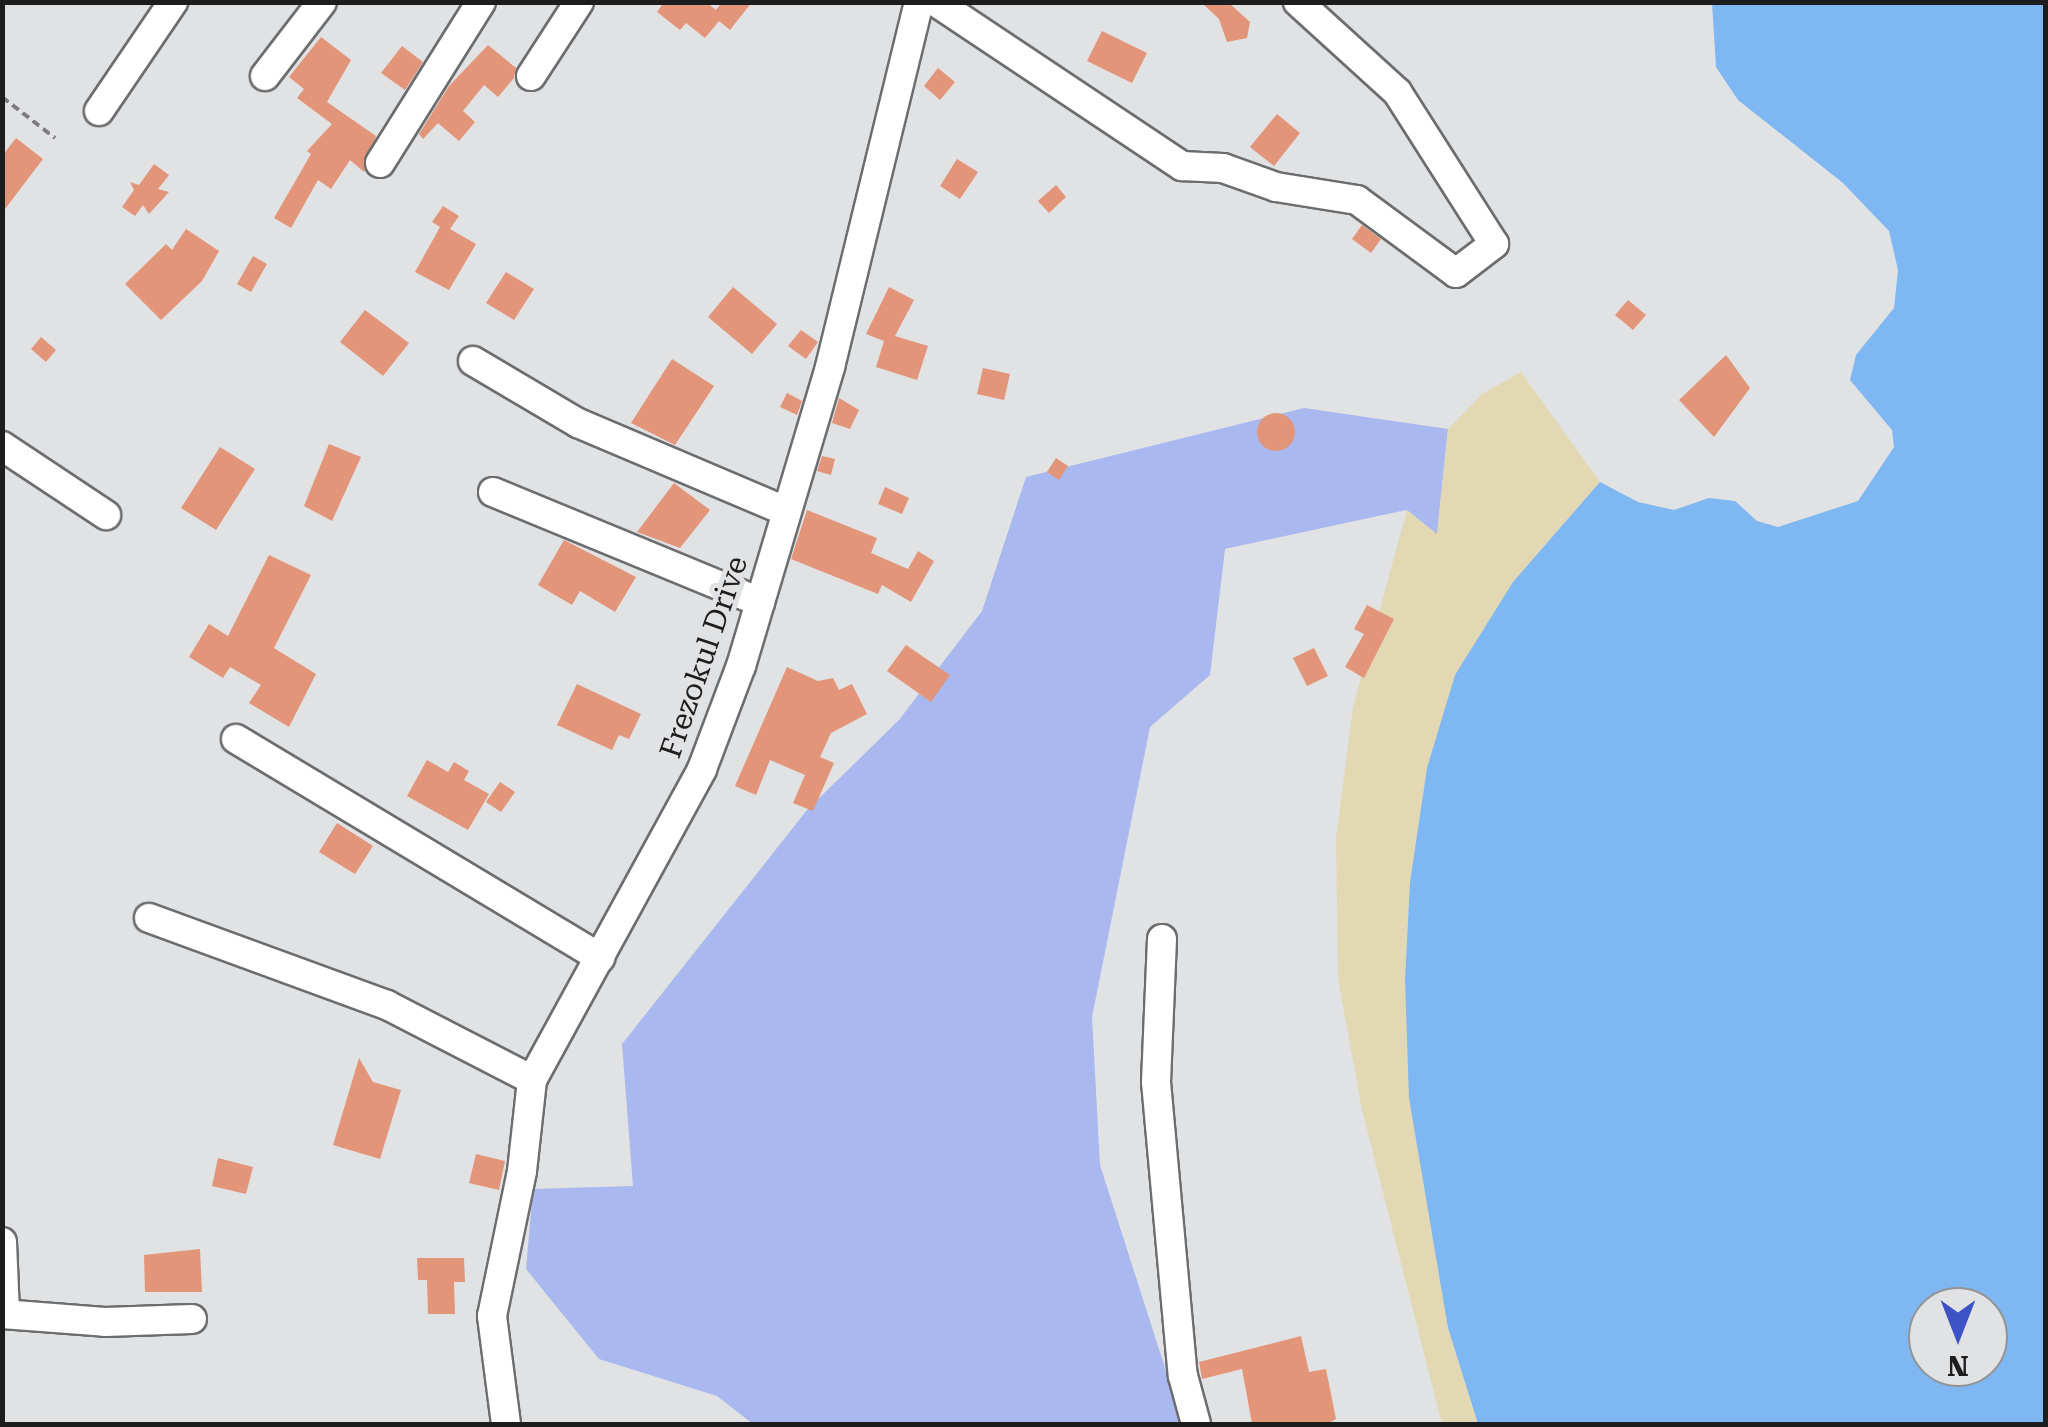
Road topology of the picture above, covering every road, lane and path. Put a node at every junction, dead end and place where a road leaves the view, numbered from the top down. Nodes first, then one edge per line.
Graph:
1 (173, 2) edge
2 (322, 2) edge
3 (481, 2) edge
4 (580, 2) edge
5 (919, 2) edge
6 (936, 2) edge
7 (1298, 2) edge
8 (265, 76) dead end
9 (530, 76) dead end
10 (2, 97) edge
11 (99, 112) dead end
12 (55, 138) dead end
13 (380, 164) dead end
14 (474, 361) dead end
15 (2, 446) edge
16 (492, 492) dead end
17 (785, 511) junction
18 (106, 515) dead end
19 (760, 602) junction
20 (236, 738) dead end
21 (149, 918) dead end
22 (1162, 939) dead end
23 (600, 958) junction
24 (532, 1080) junction
25 (2, 1242) edge
26 (4, 1314) edge
27 (192, 1319) dead end
28 (506, 1424) edge
29 (1196, 1424) edge

1 - 11 street
2 - 8 street
3 - 13 street
4 - 9 street
5 - 17 street, Frezokul Drive
6 - 7 street
10 - 12 path
14 - 17 street
15 - 18 street
16 - 19 street
17 - 19 street, Frezokul Drive
19 - 23 street, Frezokul Drive
20 - 23 street
21 - 24 street
22 - 29 street
23 - 24 street, Frezokul Drive
24 - 28 street, Frezokul Drive
25 - 26 street
26 - 27 street

